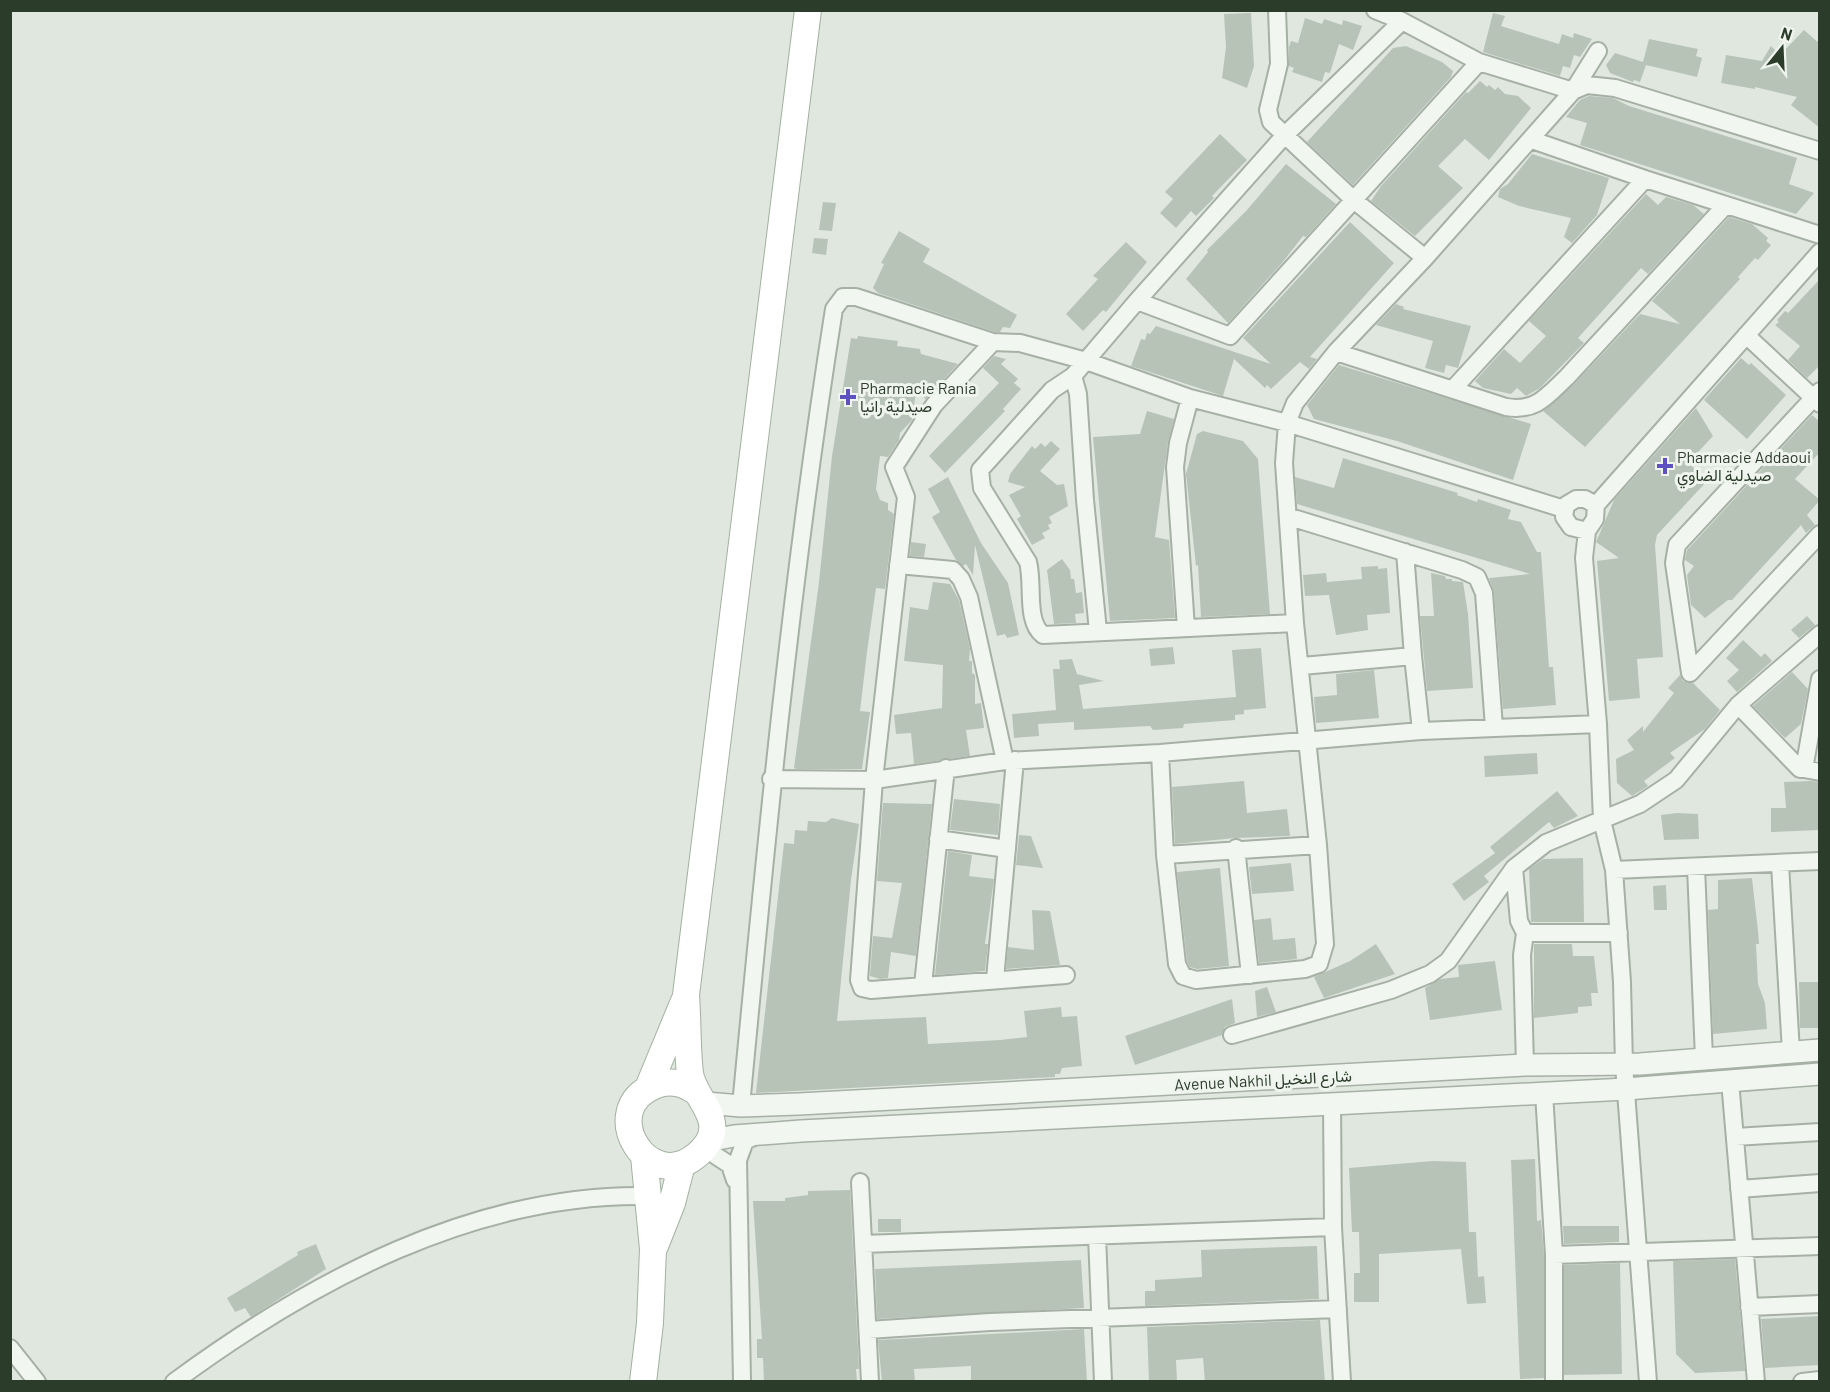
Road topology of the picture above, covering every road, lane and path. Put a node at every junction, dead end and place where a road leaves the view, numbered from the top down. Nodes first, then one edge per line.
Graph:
1 (808, 10) edge
2 (1277, 10) edge
3 (1375, 10) edge
4 (1402, 21) junction
5 (1599, 51) dead end
6 (1479, 62) junction
7 (1573, 91) junction
8 (1284, 136) junction
9 (1532, 140) junction
10 (1820, 152) edge
11 (1644, 180) junction
12 (1355, 201) junction
13 (1725, 206) junction
14 (1820, 235) edge
15 (1820, 252) edge
16 (1425, 258) junction
17 (1137, 301) junction
18 (1746, 335) junction
19 (993, 342) junction
20 (1336, 352) junction
21 (1086, 361) junction
22 (1073, 376) junction
23 (1453, 389) junction
24 (1190, 398) junction
25 (1817, 398) edge
26 (1287, 423) junction
27 (1596, 505) junction
28 (1564, 509) junction
29 (1290, 517) junction
30 (1587, 531) junction
31 (1820, 534) edge
32 (1406, 552) junction
33 (898, 565) junction
34 (1295, 623) junction
35 (1186, 628) junction
36 (1098, 631) junction
37 (1820, 634) edge
38 (1413, 656) junction
39 (1302, 666) junction
40 (1820, 679) edge
41 (1738, 705) junction
42 (1598, 724) junction
43 (1494, 727) junction
44 (1421, 731) junction
45 (1307, 740) junction
46 (1160, 753) junction
47 (1010, 760) junction
48 (946, 768) junction
49 (1812, 770) edge
50 (771, 779) junction
51 (874, 780) junction
52 (1602, 820) junction
53 (938, 839) junction
54 (1318, 844) junction
55 (1236, 848) junction
56 (1007, 849) junction
57 (1166, 855) junction
58 (1820, 861) edge
59 (1780, 864) junction
60 (1696, 867) junction
61 (1514, 868) junction
62 (1614, 870) junction
63 (1525, 933) junction
64 (1618, 933) junction
65 (1066, 975) dead end
66 (1250, 975) junction
67 (994, 979) junction
68 (923, 985) junction
69 (686, 995) junction
70 (1232, 1035) dead end
71 (1820, 1050) edge
72 (1791, 1052) junction
73 (1704, 1058) junction
74 (1525, 1065) junction
75 (1624, 1065) junction
76 (1820, 1074) edge
77 (1730, 1081) junction
78 (648, 1088) junction
79 (1626, 1089) junction
80 (1544, 1093) junction
81 (700, 1096) junction
82 (1332, 1103) junction
83 (741, 1106) junction
84 (1820, 1132) edge
85 (760, 1134) junction
86 (1735, 1137) junction
87 (706, 1145) junction
88 (644, 1156) junction
89 (682, 1164) junction
90 (860, 1182) dead end
91 (1820, 1183) edge
92 (738, 1189) junction
93 (1739, 1189) junction
94 (648, 1196) junction
95 (1333, 1227) junction
96 (1097, 1236) junction
97 (863, 1244) junction
98 (1820, 1246) edge
99 (1744, 1248) junction
100 (653, 1250) junction
101 (1638, 1252) junction
102 (1554, 1255) junction
103 (1820, 1304) edge
104 (1749, 1307) junction
105 (1338, 1308) junction
106 (1102, 1319) junction
107 (868, 1330) junction
108 (10, 1348) edge
109 (1820, 1380) edge
110 (37, 1382) edge
111 (174, 1382) edge
112 (643, 1382) edge
113 (742, 1382) edge
114 (870, 1382) edge
115 (1103, 1382) edge
116 (1342, 1382) edge
117 (1554, 1382) edge
118 (1648, 1382) edge
119 (1756, 1382) edge
120 (1802, 1382) edge

1 - 69 main road
2 - 8 street
3 - 4 street
4 - 6 street
4 - 8 street
5 - 7 street
6 - 7 street
6 - 12 street
7 - 9 street
7 - 10 street
8 - 12 street
8 - 17 street
9 - 11 street
9 - 16 street
11 - 13 street
11 - 23 street
12 - 16 street
12 - 17 street
13 - 14 street
13 - 23 street
15 - 18 street
16 - 20 street
17 - 21 street
18 - 25 street
18 - 27 street
19 - 21 street
19 - 33 street
19 - 50 street
20 - 23 street
20 - 26 street
21 - 22 street
21 - 24 street
22 - 36 street
22 - 36 street
24 - 26 street
24 - 35 street
25 - 31 street
26 - 28 street
26 - 29 street
27 - 28 street
27 - 30 street
28 - 30 street
29 - 32 street
29 - 34 street
30 - 42 street
32 - 38 street
32 - 43 street
33 - 47 street
33 - 51 street
34 - 35 street
34 - 39 street
35 - 36 street
37 - 41 street
38 - 39 street
38 - 44 street
39 - 45 street
40 - 49 street
41 - 49 street
41 - 52 street
42 - 43 street
42 - 52 street
43 - 44 street
44 - 45 street
45 - 46 street
45 - 54 street
46 - 47 street
46 - 57 street
47 - 48 street
47 - 56 street
48 - 51 street
48 - 53 street
50 - 51 street
50 - 83 street
51 - 68 street
52 - 61 street
52 - 62 street
53 - 56 street
53 - 68 street
54 - 55 street
54 - 66 street
55 - 57 street
55 - 66 street
56 - 67 street
57 - 66 street
58 - 59 street
59 - 60 street
59 - 72 street
60 - 62 street
60 - 73 street
61 - 63 street
61 - 70 street
62 - 64 street
63 - 64 street
63 - 74 street
64 - 75 street
65 - 67 street
67 - 68 street
69 - 78 main road
69 - 81 main road
71 - 72 street, Avenue Nakhil شارع النخيل
72 - 73 street, Avenue Nakhil شارع النخيل
73 - 75 street, Avenue Nakhil شارع النخيل
74 - 75 street, Avenue Nakhil شارع النخيل
74 - 83 street, Avenue Nakhil شارع النخيل
75 - 79 street
76 - 77 street, Avenue Nakhil شارع النخيل
77 - 79 street, Avenue Nakhil شارع النخيل
77 - 86 street
78 - 81 main road
78 - 88 main road
79 - 80 street, Avenue Nakhil شارع النخيل
79 - 101 street
80 - 82 street, Avenue Nakhil شارع النخيل
80 - 102 street
81 - 83 street, Avenue Nakhil شارع النخيل
81 - 87 main road
82 - 85 street, Avenue Nakhil شارع النخيل
82 - 95 street
84 - 86 street
85 - 87 street, Avenue Nakhil شارع النخيل
85 - 92 street
86 - 93 street
87 - 89 main road
87 - 92 street
88 - 89 main road
88 - 94 main road
89 - 100 main road
90 - 97 street
91 - 93 street
92 - 113 street
93 - 99 street
94 - 100 main road
94 - 111 street
95 - 96 street
95 - 105 street
96 - 97 street
96 - 106 street
97 - 107 street
98 - 99 street
99 - 101 street
99 - 104 street
100 - 112 main road
101 - 102 street
101 - 118 street
102 - 117 street
103 - 104 street
104 - 119 street
105 - 106 street
105 - 116 street
106 - 107 street
106 - 115 street
107 - 114 street
108 - 110 street
109 - 120 street

